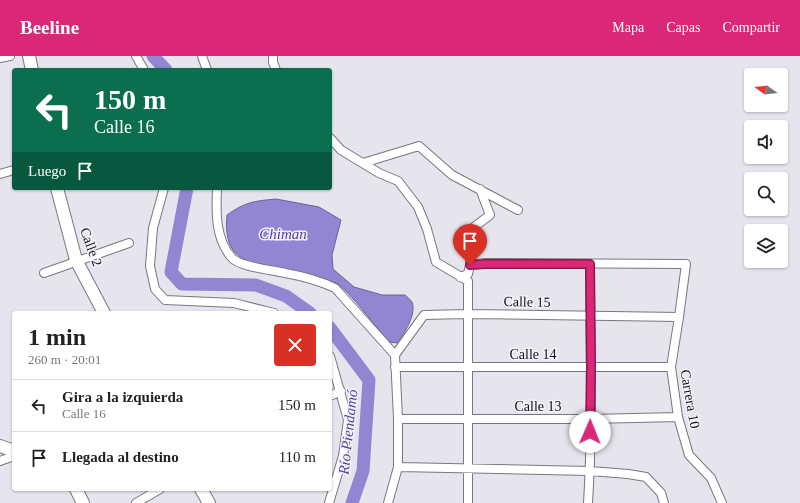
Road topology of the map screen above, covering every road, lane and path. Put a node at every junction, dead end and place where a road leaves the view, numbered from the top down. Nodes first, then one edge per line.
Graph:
1 (10, 56) edge
2 (29, 56) edge
3 (136, 56) edge
4 (202, 56) edge
5 (273, 56) edge
6 (0, 58) edge
7 (32, 68) edge
8 (143, 68) edge
9 (206, 68) edge
10 (275, 68) edge
11 (332, 140) edge
12 (363, 163) junction
13 (12, 171) edge
14 (0, 174) edge
15 (480, 189) junction
16 (58, 190) edge
17 (163, 190) edge
18 (217, 190) edge
19 (518, 210) dead end
20 (129, 243) dead end
21 (76, 260) junction
22 (590, 264) junction
23 (470, 265) junction
24 (44, 273) dead end
25 (464, 279) junction
26 (103, 311) edge
27 (266, 311) edge
28 (468, 314) junction
29 (590, 316) junction
30 (679, 317) junction
31 (395, 355) junction
32 (332, 362) edge
33 (395, 367) junction
34 (469, 367) junction
35 (591, 367) junction
36 (671, 367) junction
37 (341, 391) junction
38 (332, 395) edge
39 (678, 418) junction
40 (398, 419) junction
41 (468, 419) junction
42 (591, 419) junction
43 (0, 446) edge
44 (12, 450) edge
45 (12, 457) edge
46 (0, 461) edge
47 (398, 467) junction
48 (468, 469) junction
49 (590, 471) junction
50 (77, 491) edge
51 (157, 491) edge
52 (202, 491) edge
53 (83, 503) edge
54 (136, 503) edge
55 (209, 503) edge
56 (329, 503) edge
57 (388, 503) edge
58 (468, 503) edge
59 (588, 503) edge
60 (664, 503) edge
61 (722, 503) edge

1 - 6 street
2 - 7 street
3 - 8 street
4 - 9 street
5 - 10 street
11 - 12 street
12 - 15 street
12 - 25 street
13 - 14 street
15 - 19 street
15 - 23 street
16 - 21 street, Calle 2
17 - 27 street
18 - 31 street
20 - 21 street
21 - 24 street
21 - 26 street, Calle 2
22 - 23 street
22 - 29 street
22 - 30 street, Carrera 10
23 - 25 street
25 - 28 street
28 - 29 street, Calle 15
28 - 31 street, Calle 15
28 - 34 street
29 - 30 street, Calle 15
29 - 35 street
30 - 36 street, Carrera 10
31 - 33 street
32 - 37 street
33 - 34 street, Calle 14
33 - 40 street
34 - 35 street, Calle 14
34 - 41 street
35 - 36 street, Calle 14
35 - 42 street
36 - 39 street, Carrera 10
37 - 38 street
37 - 56 street
39 - 42 street, Calle 13
39 - 61 street, Carrera 10
40 - 41 street, Calle 13
40 - 47 street
41 - 42 street, Calle 13
41 - 48 street
42 - 49 street
43 - 44 street
45 - 46 street
47 - 48 street
47 - 57 street
48 - 49 street
48 - 58 street
49 - 59 street
49 - 60 street
50 - 53 street
51 - 54 street
52 - 55 street

